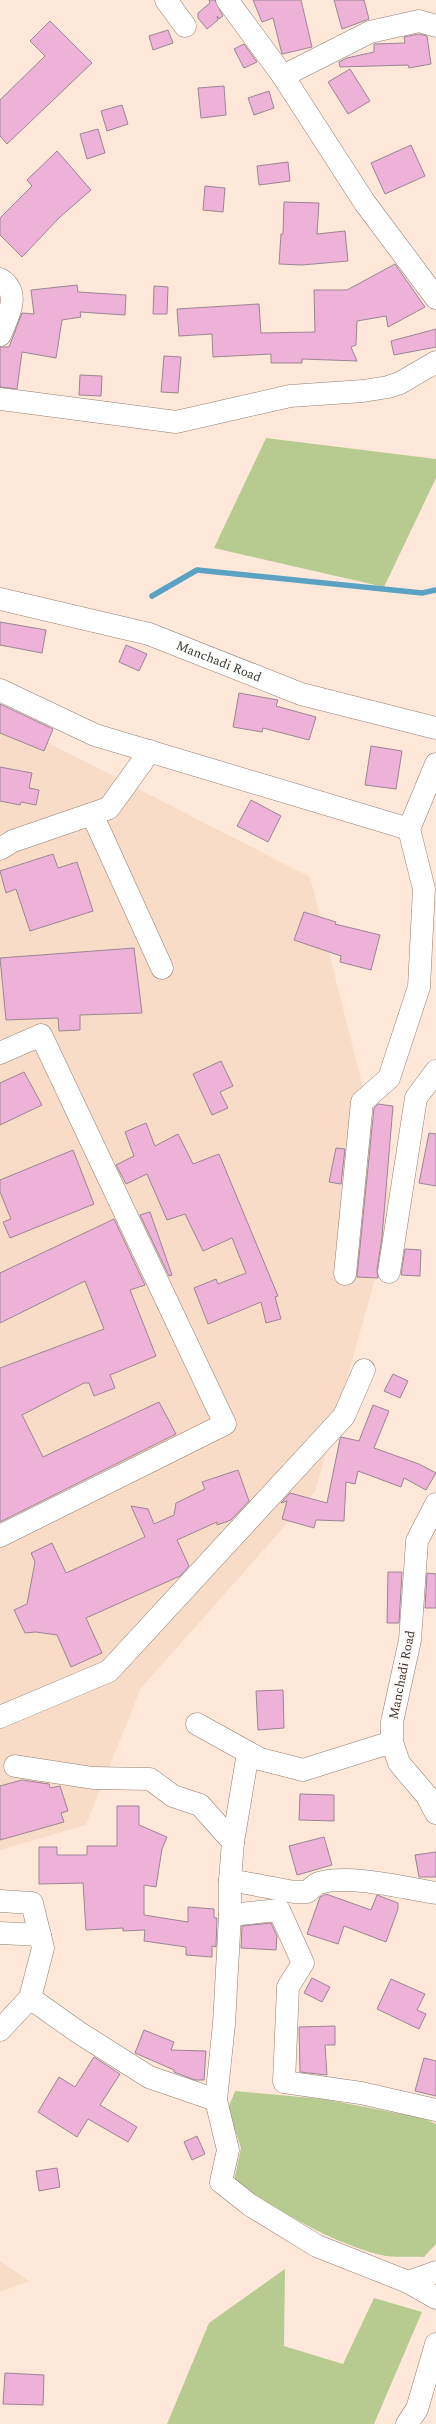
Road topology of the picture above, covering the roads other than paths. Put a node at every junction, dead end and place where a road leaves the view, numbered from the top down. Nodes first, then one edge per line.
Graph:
1 (166, 0) edge
2 (227, 0) edge
3 (185, 26) dead end
4 (436, 26) edge
5 (283, 76) junction
6 (0, 280) edge
7 (436, 298) edge
8 (0, 335) edge
9 (436, 362) edge
10 (0, 399) edge
11 (0, 599) edge
12 (0, 690) edge
13 (436, 728) edge
14 (150, 751) junction
15 (436, 764) edge
16 (92, 814) junction
17 (410, 829) junction
18 (0, 849) edge
19 (162, 968) dead end
20 (0, 1053) edge
21 (436, 1071) edge
22 (389, 1272) dead end
23 (345, 1274) dead end
24 (364, 1370) dead end
25 (436, 1504) edge
26 (0, 1536) edge
27 (0, 1717) edge
28 (197, 1724) dead end
29 (392, 1742) junction
30 (248, 1753) junction
31 (15, 1766) dead end
32 (433, 1798) edge
33 (234, 1842) junction
34 (230, 1880) junction
35 (436, 1893) edge
36 (0, 1901) edge
37 (230, 1915) junction
38 (0, 1933) edge
39 (40, 1935) junction
40 (30, 1998) junction
41 (0, 2030) edge
42 (216, 2100) junction
43 (436, 2110) edge
44 (436, 2272) edge
45 (408, 2282) junction
46 (436, 2298) edge
47 (436, 2344) edge
48 (431, 2376) edge
49 (407, 2424) edge

1 - 3 street
2 - 5 street
4 - 5 street
5 - 7 street
6 - 8 street
9 - 10 street
11 - 13 street, Manchadi Road
12 - 14 street
14 - 16 street
14 - 17 street
15 - 17 street
16 - 18 street
16 - 19 street
17 - 23 street
20 - 26 street
21 - 22 street
24 - 27 street
25 - 29 street, Manchadi Road
28 - 30 street
29 - 30 street
29 - 32 street, Manchadi Road
30 - 33 street
31 - 33 street
33 - 34 street
34 - 35 street
34 - 37 street
36 - 39 street
37 - 42 street
37 - 43 street
38 - 39 street
39 - 40 street
40 - 41 street
40 - 42 street
42 - 45 street
44 - 45 street
45 - 46 street
47 - 48 street
48 - 49 street

